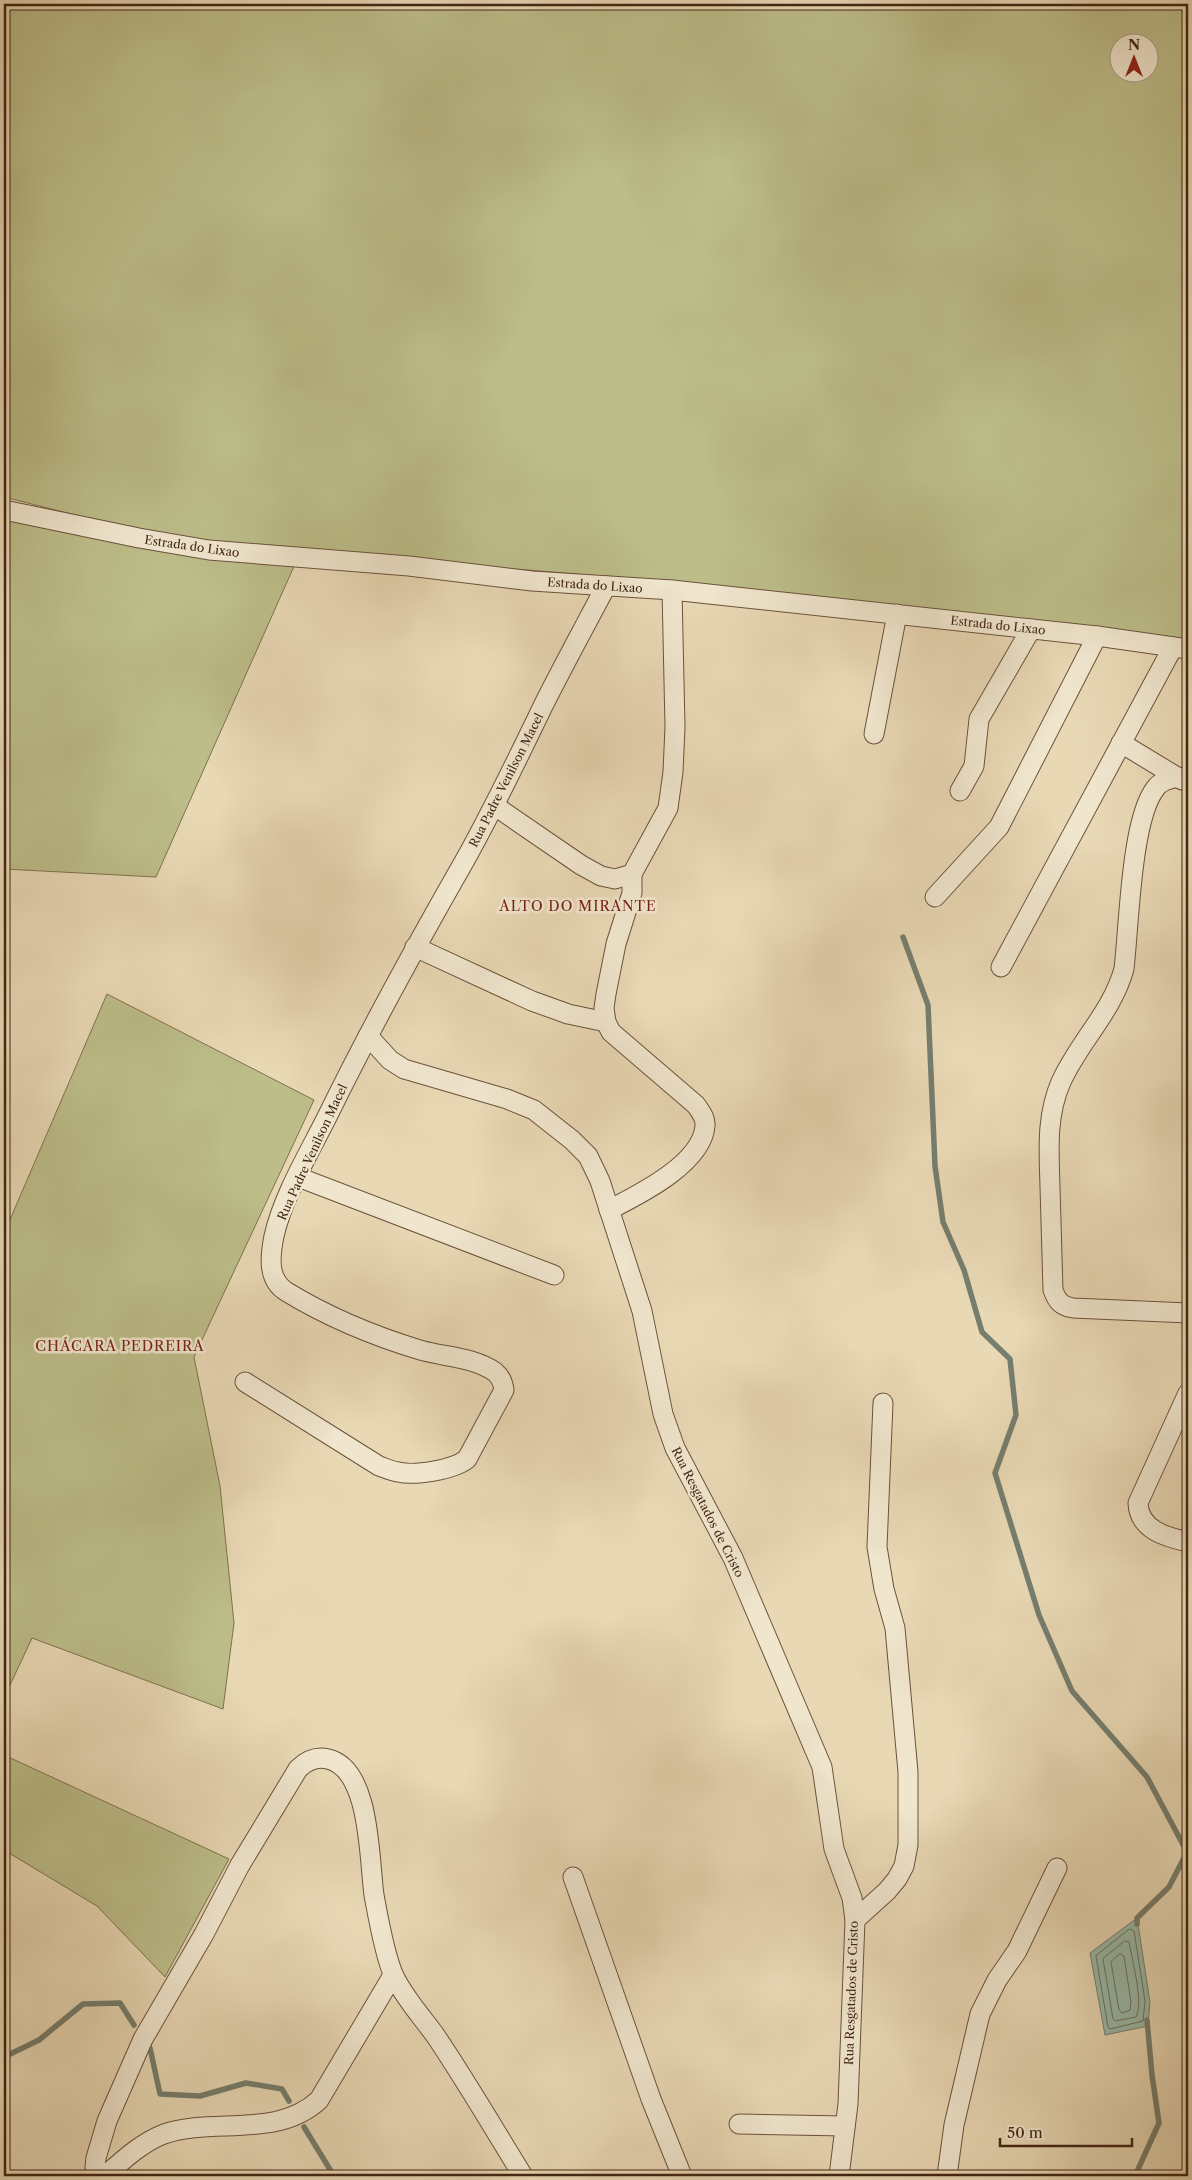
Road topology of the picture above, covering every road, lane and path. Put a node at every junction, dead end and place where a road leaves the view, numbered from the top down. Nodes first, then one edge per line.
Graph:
1 (4, 510) edge
2 (606, 586) junction
3 (672, 590) junction
4 (897, 614) junction
5 (1031, 629) junction
6 (1097, 636) junction
7 (1180, 648) edge
8 (874, 734) dead end
9 (1121, 743) junction
10 (1183, 780) edge
11 (960, 791) dead end
12 (495, 806) junction
13 (632, 874) junction
14 (935, 897) dead end
15 (415, 947) junction
16 (1001, 967) dead end
17 (606, 1022) junction
18 (368, 1036) junction
19 (298, 1177) junction
20 (609, 1210) junction
21 (554, 1275) dead end
22 (1188, 1313) edge
23 (245, 1382) dead end
24 (1188, 1393) edge
25 (884, 1403) dead end
26 (1188, 1542) edge
27 (1057, 1868) dead end
28 (573, 1877) dead end
29 (855, 1920) junction
30 (393, 1975) junction
31 (739, 2124) dead end
32 (845, 2126) junction
33 (98, 2176) edge
34 (105, 2176) edge
35 (523, 2176) edge
36 (682, 2176) edge
37 (839, 2176) edge
38 (947, 2176) edge

1 - 2 street, Estrada do Lixao
2 - 3 street, Estrada do Lixao
2 - 12 street, Rua Padre Venilson Macel
3 - 4 street, Estrada do Lixao
3 - 13 street
4 - 5 street, Estrada do Lixao
4 - 8 street
5 - 6 street, Estrada do Lixao
5 - 11 street
6 - 7 street, Estrada do Lixao
6 - 14 street
7 - 9 street
9 - 10 street
9 - 16 street
10 - 22 street
12 - 13 street
12 - 15 street, Rua Padre Venilson Macel
13 - 17 street
15 - 17 street
15 - 18 street, Rua Padre Venilson Macel
17 - 20 street
18 - 19 street, Rua Padre Venilson Macel
18 - 20 street, Rua Resgatados de Cristo
19 - 21 street
19 - 23 street, Rua Padre Venilson Macel
20 - 29 street, Rua Resgatados de Cristo
24 - 26 street
25 - 29 street
27 - 38 street
28 - 36 street
29 - 32 street, Rua Resgatados de Cristo
30 - 33 street
30 - 34 street
30 - 35 street
31 - 32 street
32 - 37 street, Rua Resgatados de Cristo

